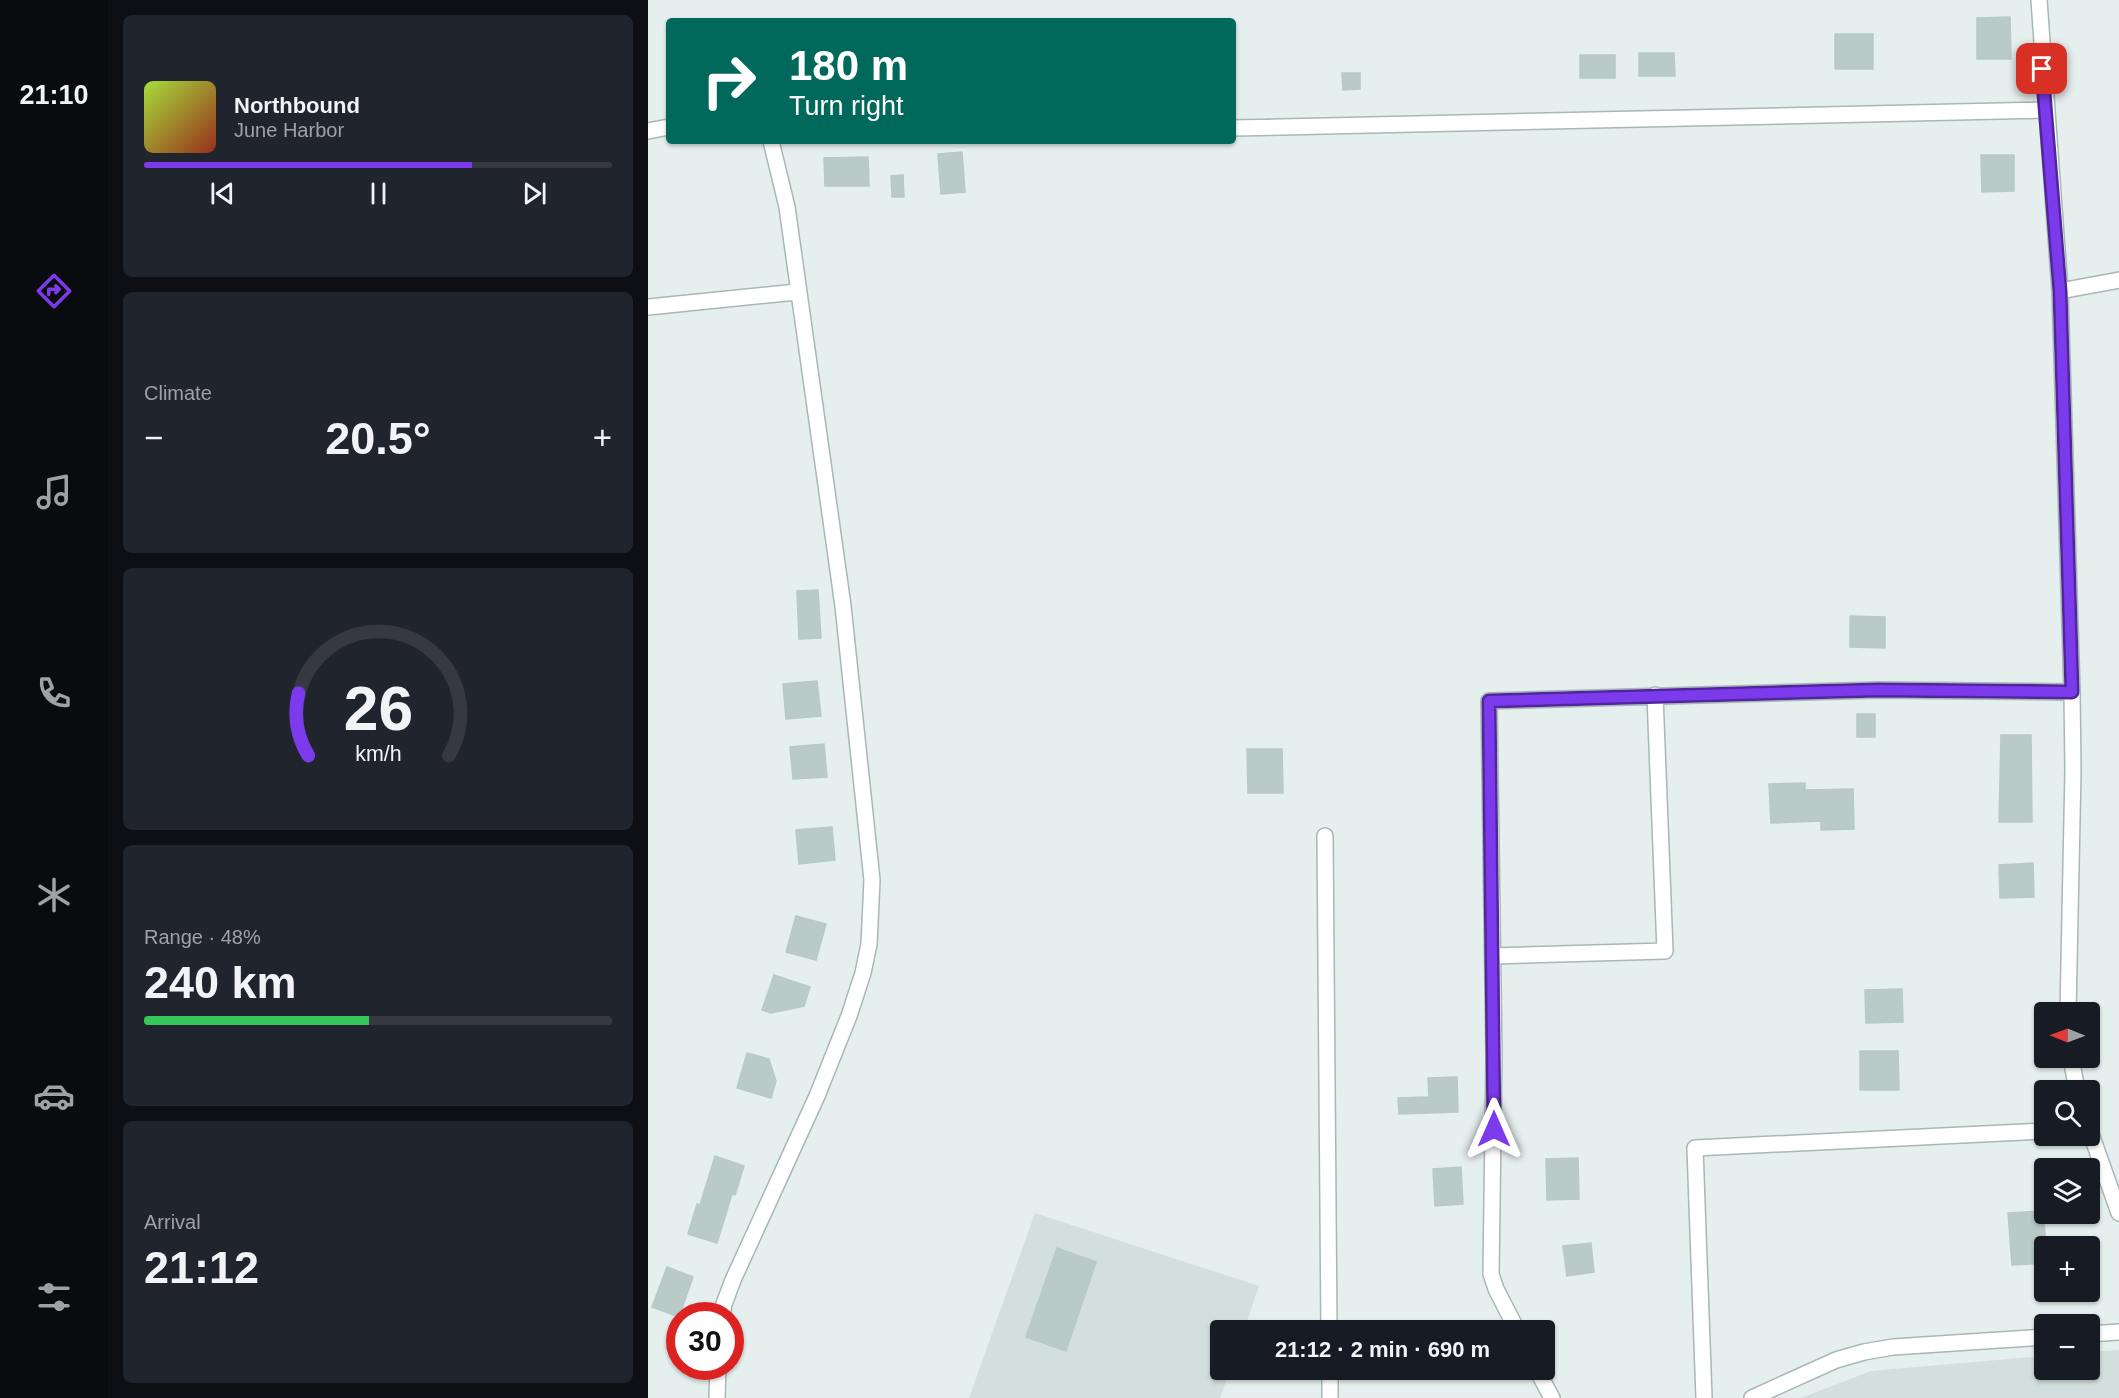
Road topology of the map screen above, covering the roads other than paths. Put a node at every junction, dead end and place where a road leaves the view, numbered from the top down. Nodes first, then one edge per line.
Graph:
1 (2038, 0) edge
2 (2046, 110) junction
3 (666, 128) edge
4 (1236, 128) edge
5 (648, 131) edge
6 (772, 144) edge
7 (2119, 280) edge
8 (2060, 291) junction
9 (798, 292) junction
10 (648, 307) edge
11 (2072, 692) junction
12 (1655, 695) junction
13 (1325, 836) dead end
14 (1493, 956) junction
15 (2068, 1002) edge
16 (2034, 1131) edge
17 (2095, 1146) edge
18 (2119, 1213) edge
19 (725, 1302) edge
20 (1329, 1320) edge
21 (1512, 1320) edge
22 (2119, 1332) edge
23 (2100, 1333) edge
24 (2034, 1338) edge
25 (718, 1380) edge
26 (1329, 1380) edge
27 (1542, 1380) edge
28 (1757, 1397) edge
29 (717, 1398) edge
30 (1330, 1398) edge
31 (1552, 1398) edge
32 (1704, 1398) edge

1 - 2 street
2 - 4 street
2 - 8 street
3 - 5 street
6 - 9 street
7 - 8 street
8 - 11 street
9 - 10 street
9 - 19 street
11 - 12 street
11 - 15 street
12 - 14 street
12 - 14 street
13 - 20 street
14 - 21 street
16 - 32 street
17 - 18 street
22 - 23 street
24 - 28 street
25 - 29 street
26 - 30 street
27 - 31 street

